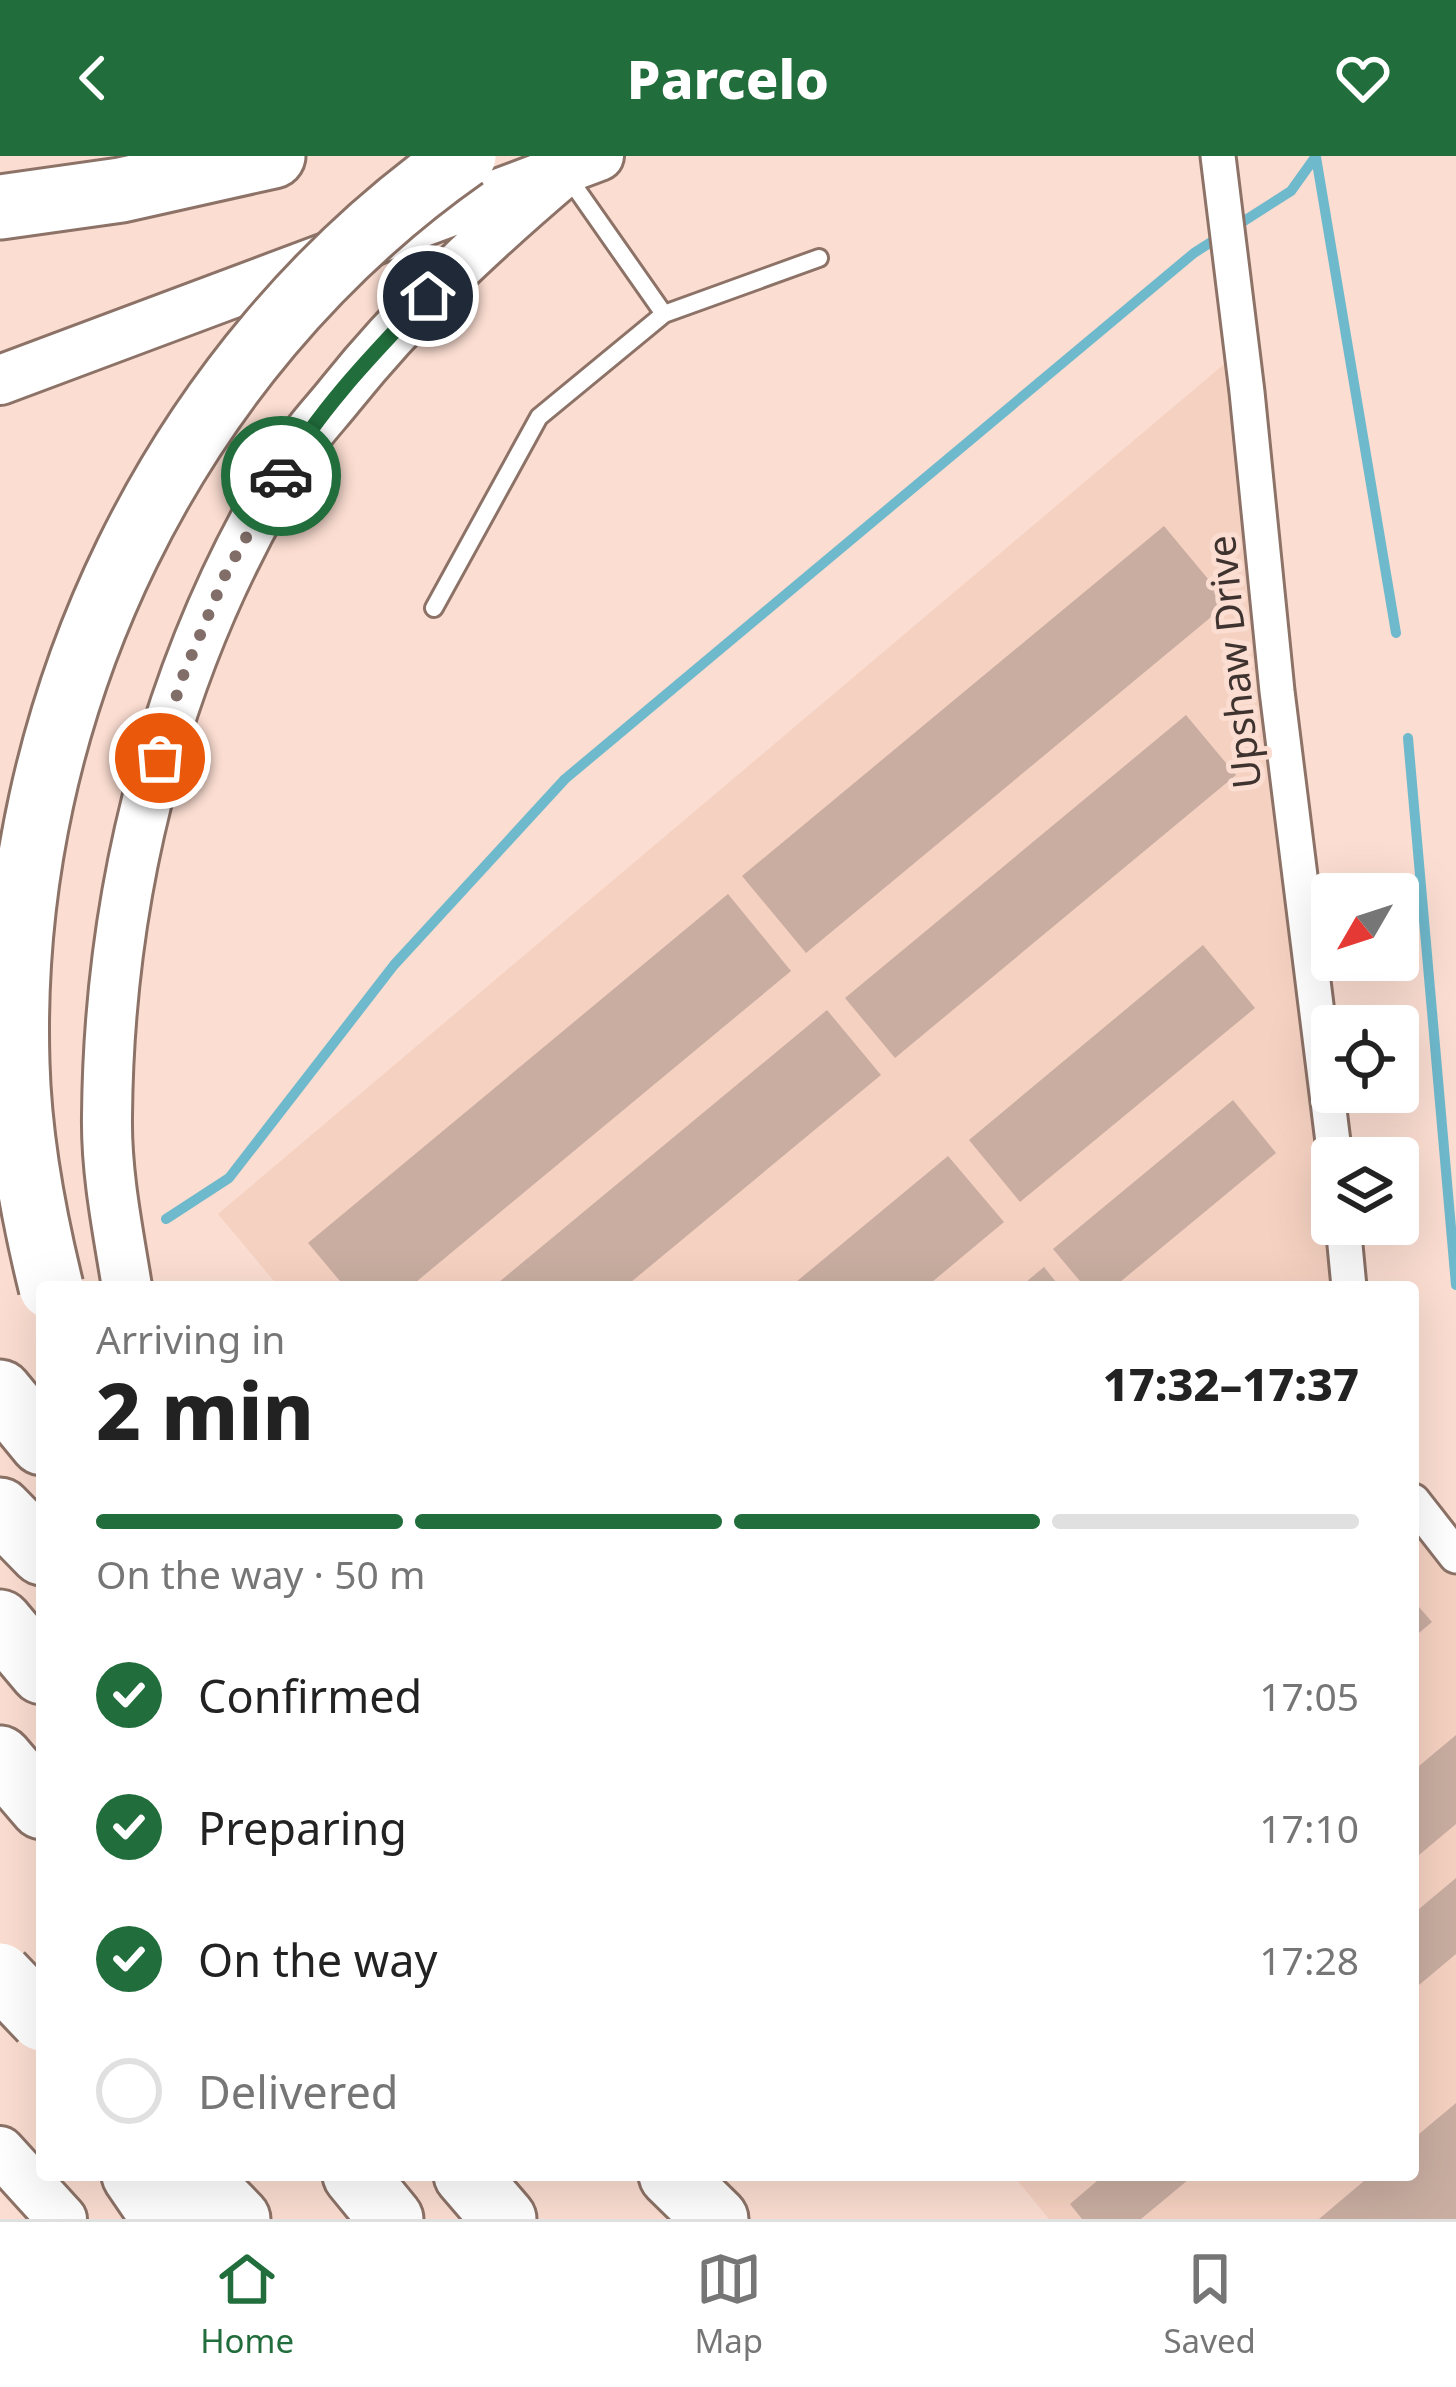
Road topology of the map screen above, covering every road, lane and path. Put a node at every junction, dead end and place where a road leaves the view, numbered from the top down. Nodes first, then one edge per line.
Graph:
1 (273, 156) edge
2 (464, 156) edge
3 (1218, 156) edge
4 (582, 164) edge
5 (0, 207) edge
6 (819, 258) dead end
7 (664, 314) junction
8 (0, 380) edge
9 (434, 608) dead end
10 (1332, 1137) edge
11 (1344, 1245) edge
12 (50, 1281) edge
13 (127, 1281) edge
14 (1348, 1281) edge
15 (0, 1383) edge
16 (0, 1392) edge
17 (36, 1423) edge
18 (36, 1436) edge
19 (0, 1510) edge
20 (1419, 1510) edge
21 (36, 1547) edge
22 (1456, 1556) edge
23 (0, 1622) edge
24 (36, 1665) edge
25 (0, 1758) edge
26 (36, 1800) edge
27 (0, 1975) edge
28 (36, 2013) edge
29 (36, 2029) edge
30 (0, 2151) edge
31 (138, 2181) edge
32 (201, 2181) edge
33 (360, 2181) edge
34 (471, 2181) edge
35 (638, 2181) edge
36 (677, 2181) edge
37 (720, 2181) edge
38 (62, 2219) edge
39 (164, 2219) edge
40 (238, 2219) edge
41 (392, 2219) edge
42 (504, 2219) edge
43 (667, 2219) edge
44 (716, 2219) edge
45 (749, 2219) edge

1 - 5 highway
2 - 12 highway, bridge
3 - 10 street, Upshaw Drive
4 - 7 lane
4 - 8 main road
4 - 13 main road
6 - 7 lane
7 - 9 lane
11 - 14 street
15 - 17 main road
16 - 18 highway
19 - 21 highway
20 - 22 street
23 - 24 highway
25 - 26 highway
27 - 28 highway, bridge
27 - 29 highway
30 - 38 main road
31 - 39 highway
32 - 40 highway
33 - 41 highway
34 - 42 highway
35 - 43 highway
36 - 44 highway
37 - 45 main road

